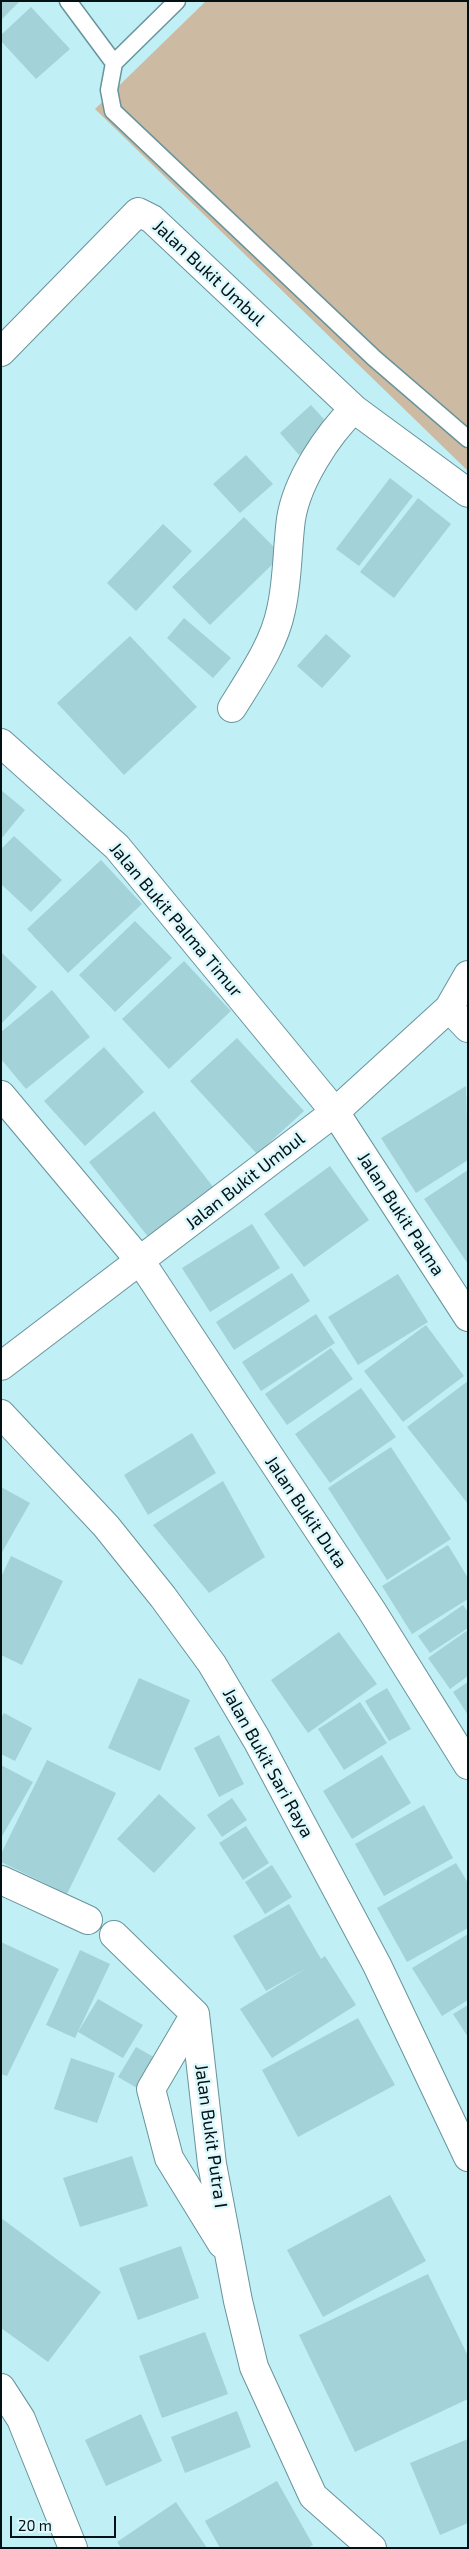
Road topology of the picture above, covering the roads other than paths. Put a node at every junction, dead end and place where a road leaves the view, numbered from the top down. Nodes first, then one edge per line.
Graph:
1 (68, 1) edge
2 (177, 1) edge
3 (114, 63) junction
4 (1, 352) edge
5 (354, 409) junction
6 (468, 439) edge
7 (468, 493) edge
8 (232, 708) dead end
9 (1, 743) edge
10 (468, 975) edge
11 (449, 1008) junction
12 (468, 1028) edge
13 (1, 1096) edge
14 (335, 1112) junction
15 (140, 1262) junction
16 (468, 1317) edge
17 (1, 1366) edge
18 (1, 1414) edge
19 (468, 1765) edge
20 (1, 1880) edge
21 (88, 1920) dead end
22 (114, 1934) dead end
23 (195, 2014) junction
24 (468, 2156) edge
25 (230, 2258) junction
26 (1, 2388) edge
27 (73, 2548) edge
28 (372, 2548) edge

1 - 3 lane
2 - 3 lane
3 - 6 lane
4 - 5 street, Jalan Bukit Umbul
5 - 7 street, Jalan Bukit Umbul
5 - 8 street
9 - 14 street, Jalan Bukit Palma Timur
10 - 11 street, Jalan Bukit Umbul
11 - 12 street
11 - 14 street, Jalan Bukit Umbul
13 - 15 street, Jalan Bukit Duta
14 - 15 street, Jalan Bukit Umbul
14 - 16 street, Jalan Bukit Palma
15 - 17 street, Jalan Bukit Umbul
15 - 19 street, Jalan Bukit Duta
18 - 24 street, Jalan Bukit Sari Raya
20 - 21 street
22 - 23 street
23 - 25 street, Jalan Bukit Putra I
23 - 25 street, Jalan Bukit Putra I
25 - 28 street, Jalan Bukit Putra I
26 - 27 street

